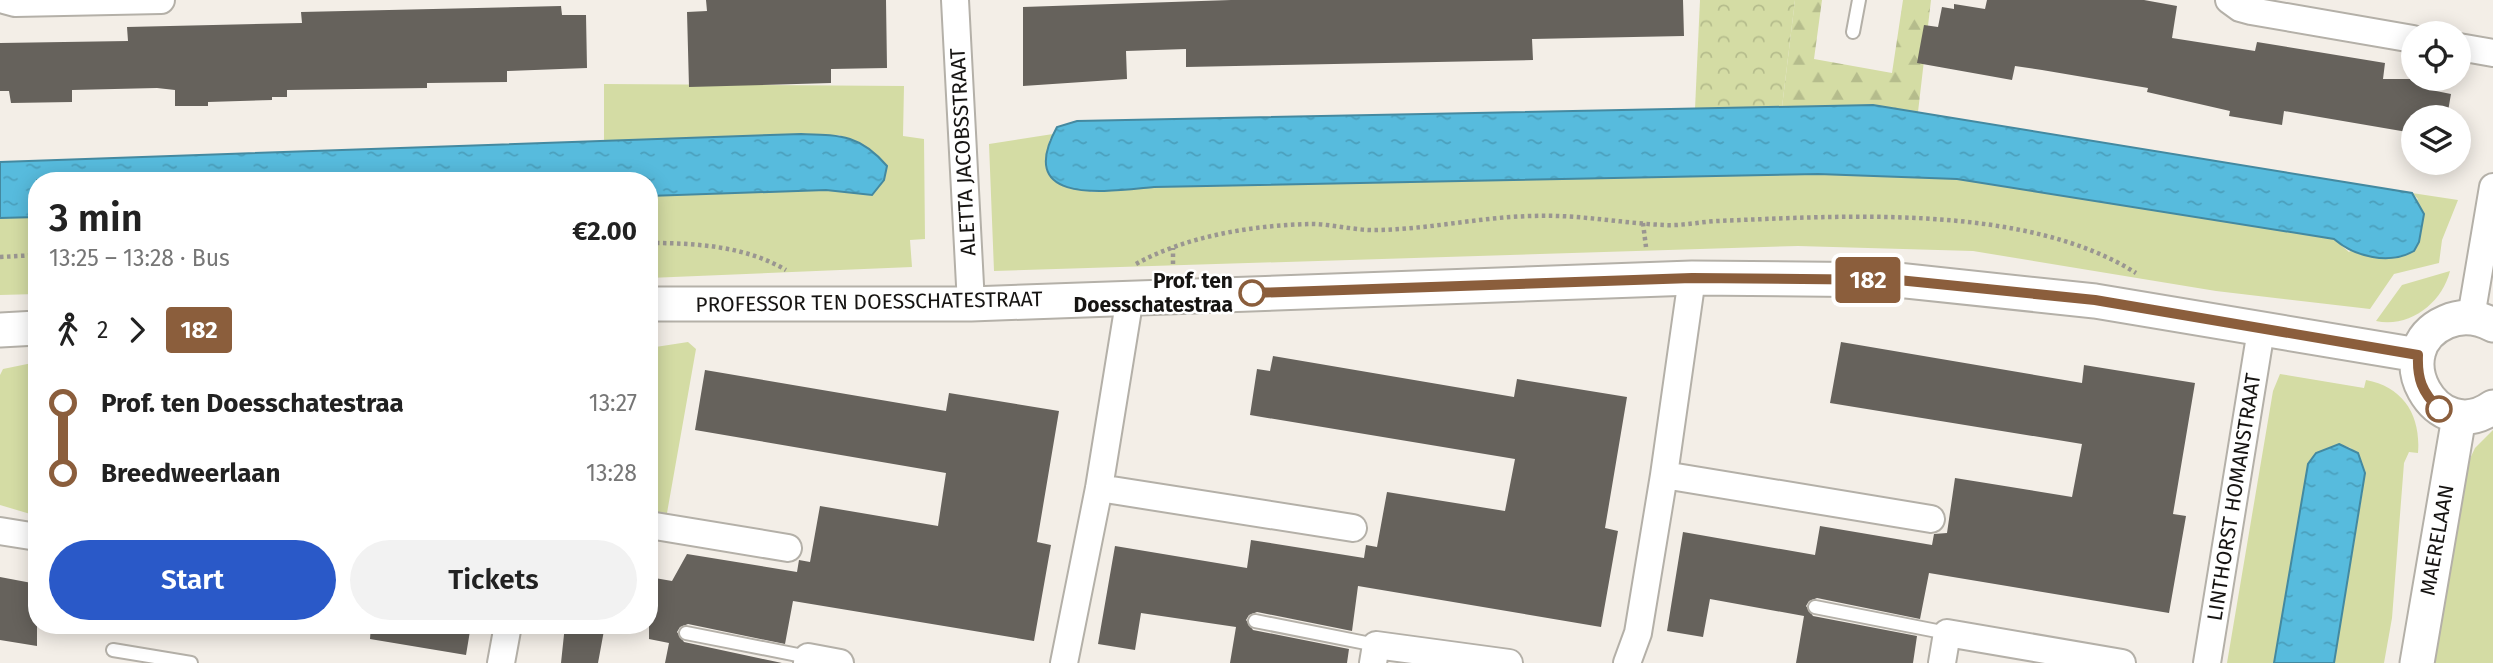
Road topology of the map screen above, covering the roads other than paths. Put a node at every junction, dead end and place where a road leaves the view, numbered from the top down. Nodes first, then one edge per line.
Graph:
1 (4, 0) edge
2 (161, 0) edge
3 (955, 0) edge
4 (1859, 0) edge
5 (2229, 0) edge
6 (1853, 32) dead end
7 (2401, 37) edge
8 (2471, 49) edge
9 (2493, 53) edge
10 (2493, 187) edge
11 (1692, 278) junction
12 (1130, 282) junction
13 (658, 304) edge
14 (971, 304) junction
15 (2482, 321) edge
16 (28, 328) edge
17 (0, 330) edge
18 (2261, 330) junction
19 (2418, 355) junction
20 (2493, 407) edge
21 (2459, 416) junction
22 (1664, 475) junction
23 (1099, 488) junction
24 (1931, 519) dead end
25 (658, 526) edge
26 (1353, 528) dead end
27 (0, 531) edge
28 (28, 536) edge
29 (788, 548) dead end
30 (1815, 607) dead end
31 (1255, 621) dead end
32 (686, 633) dead end
33 (1947, 633) junction
34 (506, 634) edge
35 (113, 650) dead end
36 (1374, 654) edge
37 (808, 660) edge
38 (191, 663) edge
39 (501, 663) edge
40 (840, 663) edge
41 (1064, 663) edge
42 (1509, 663) edge
43 (1627, 663) edge
44 (1942, 663) edge
45 (2122, 663) edge
46 (2207, 663) edge
47 (2417, 663) edge

1 - 2 street
3 - 14 street, ALETTA JACOBSSTRAAT
4 - 6 lane
5 - 7 street
8 - 9 street
10 - 15 street
11 - 12 street, PROFESSOR TEN DOESSCHATESTRAAT
11 - 18 street, PROFESSOR TEN DOESSCHATESTRAAT
11 - 22 street
12 - 14 street, PROFESSOR TEN DOESSCHATESTRAAT
12 - 23 street
13 - 14 street, PROFESSOR TEN DOESSCHATESTRAAT
15 - 19 street
16 - 17 street
18 - 19 street, PROFESSOR TEN DOESSCHATESTRAAT
18 - 46 street, LINTHORST HOMANSTRAAT
19 - 21 street
20 - 21 street
21 - 47 street, MAERELAAN
22 - 24 street
22 - 43 street
23 - 26 street
23 - 41 street
25 - 29 street
27 - 28 street
30 - 33 lane
31 - 36 lane
32 - 37 lane
33 - 44 street
33 - 45 street
34 - 39 street
35 - 38 lane
36 - 42 street
37 - 40 street

